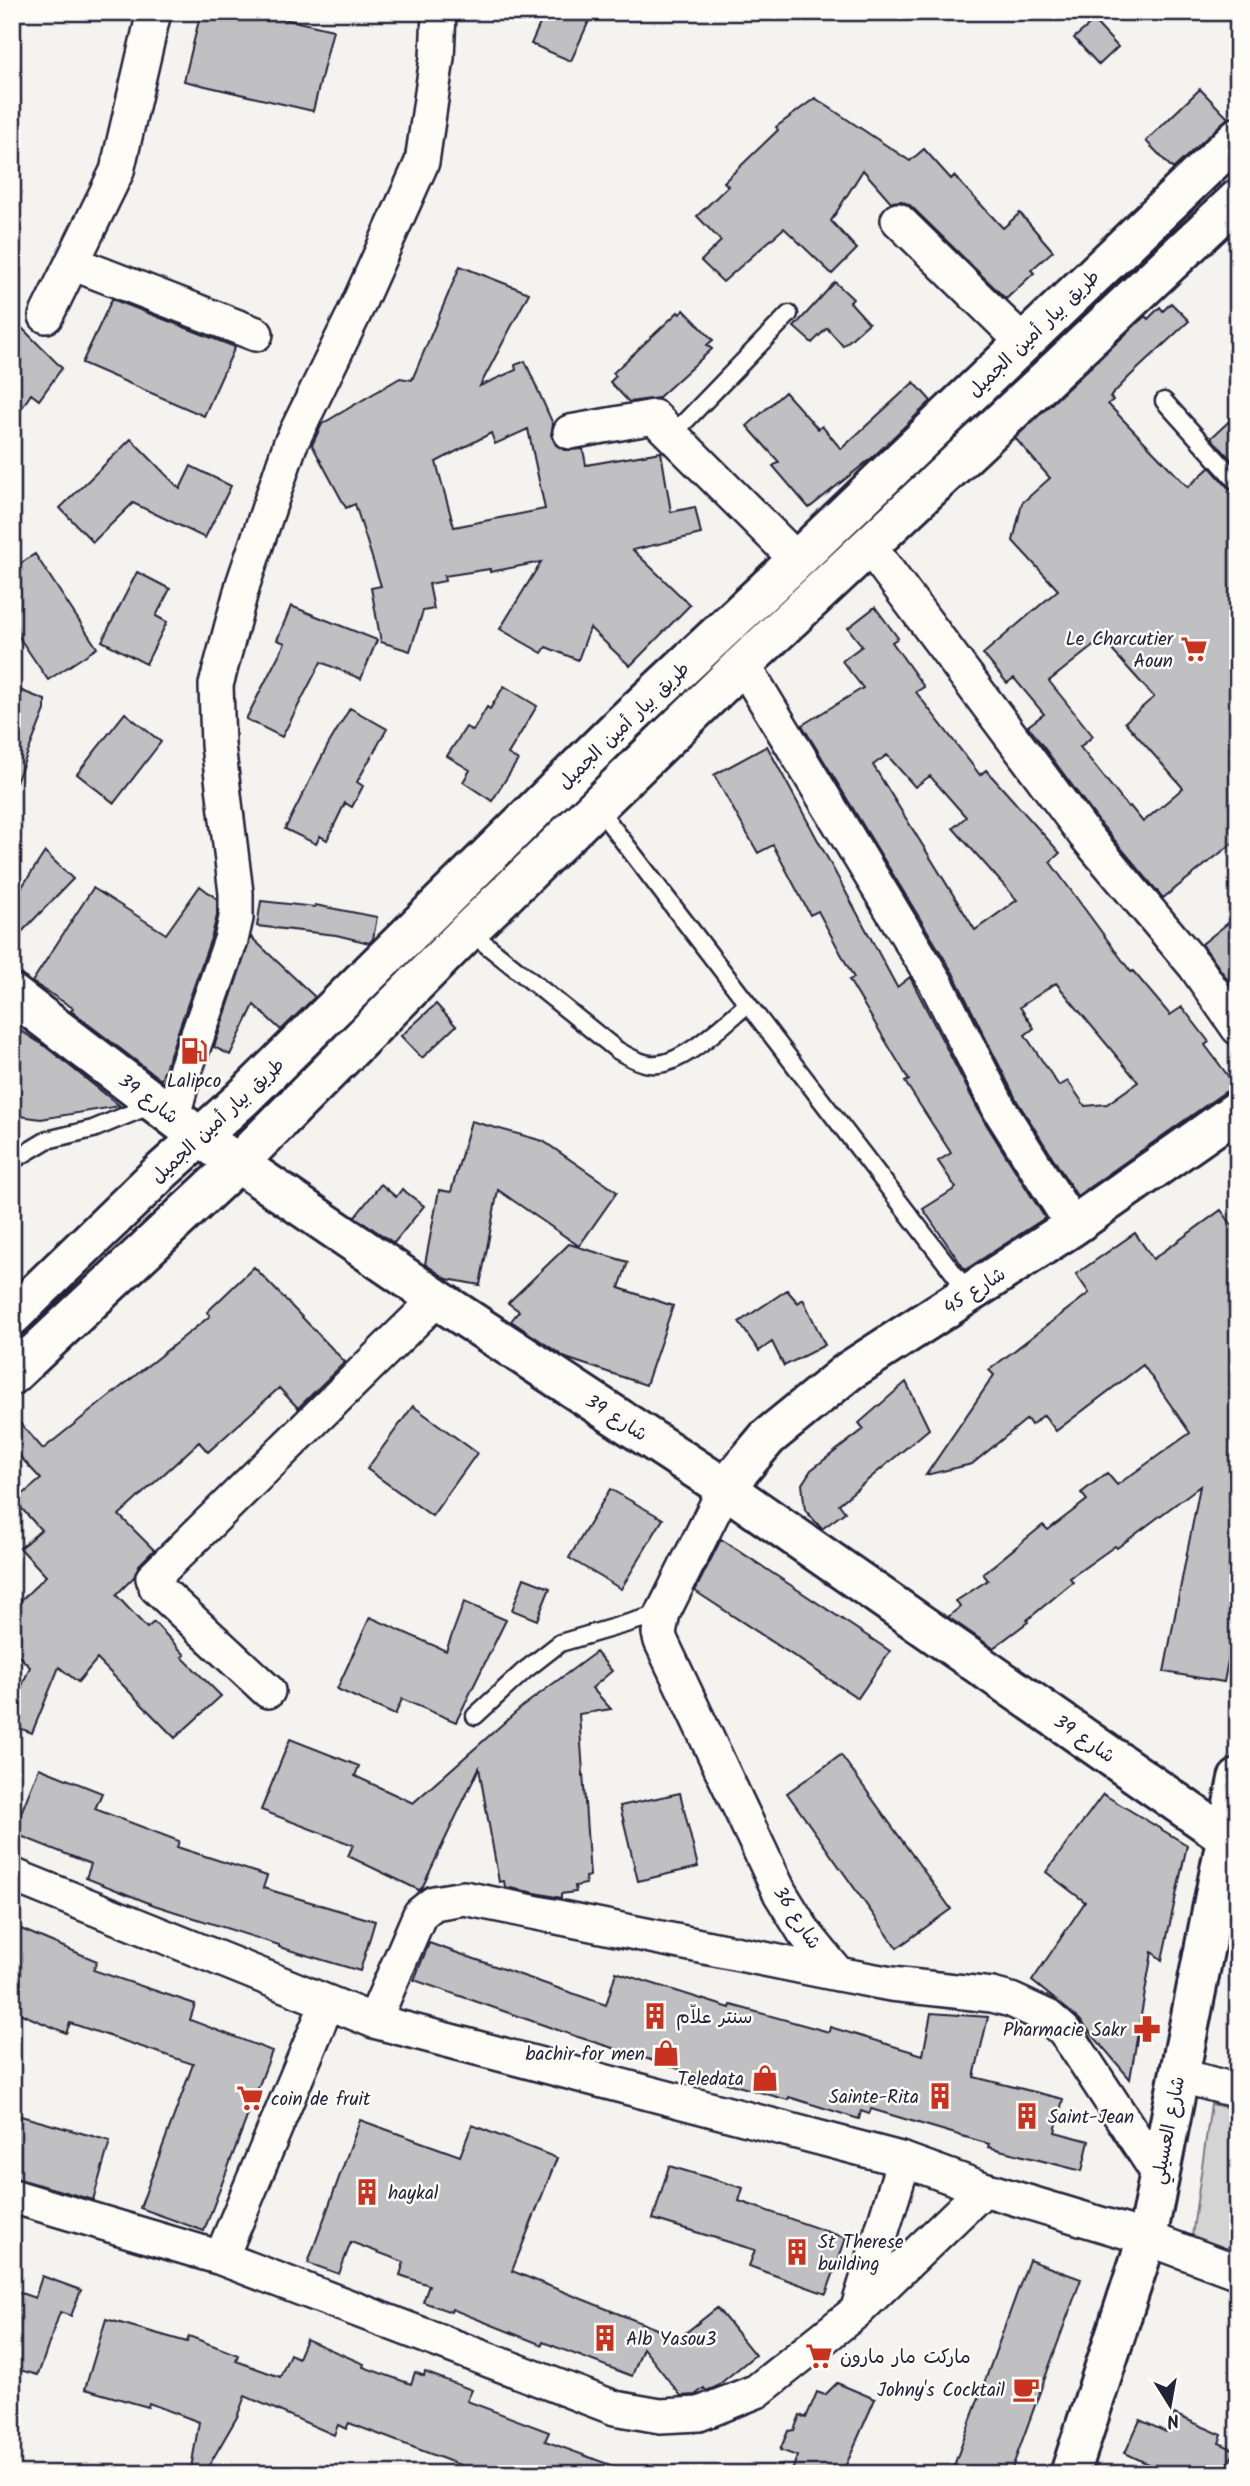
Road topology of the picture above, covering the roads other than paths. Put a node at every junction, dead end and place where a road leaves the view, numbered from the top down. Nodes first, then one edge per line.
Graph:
1 (153, 12) edge
2 (439, 12) edge
3 (1238, 137) edge
4 (1238, 199) edge
5 (898, 220) dead end
6 (72, 263) junction
7 (789, 314) dead end
8 (46, 316) dead end
9 (256, 334) dead end
10 (1024, 343) junction
11 (1164, 401) dead end
12 (570, 432) dead end
13 (672, 435) junction
14 (1238, 483) edge
15 (869, 546) junction
16 (797, 560) junction
17 (743, 664) junction
18 (597, 807) junction
19 (469, 930) junction
20 (12, 994) edge
21 (748, 1004) junction
22 (1238, 1028) edge
23 (1238, 1110) edge
24 (177, 1119) junction
25 (12, 1161) edge
26 (238, 1163) junction
27 (1073, 1226) junction
28 (969, 1293) junction
29 (437, 1299) junction
30 (12, 1315) edge
31 (12, 1375) edge
32 (725, 1488) junction
33 (663, 1612) junction
34 (268, 1691) dead end
35 (475, 1716) dead end
36 (1238, 1779) edge
37 (1225, 1836) junction
38 (12, 1875) edge
39 (838, 1974) junction
40 (327, 2004) junction
41 (374, 2021) junction
42 (1178, 2075) junction
43 (1238, 2091) edge
44 (904, 2160) junction
45 (1158, 2173) junction
46 (984, 2189) junction
47 (12, 2196) edge
48 (1147, 2238) junction
49 (221, 2258) junction
50 (1238, 2272) edge
51 (857, 2311) junction
52 (1070, 2474) edge

1 - 6 street
2 - 24 street
3 - 10 main road, طريق بيار أمين الجميل
4 - 15 main road, طريق بيار أمين الجميل
5 - 10 street
6 - 8 street
6 - 9 street
7 - 13 lane
10 - 16 main road, طريق بيار أمين الجميل
11 - 14 lane
12 - 13 street
13 - 16 street
15 - 17 main road, طريق بيار أمين الجميل
15 - 22 street
16 - 24 main road, طريق بيار أمين الجميل
17 - 18 main road, طريق بيار أمين الجميل
17 - 27 street
18 - 19 main road, طريق بيار أمين الجميل
18 - 21 lane
19 - 21 lane
19 - 26 main road, طريق بيار أمين الجميل
20 - 24 main road, شارع 39
21 - 28 lane
23 - 27 main road, شارع 45
24 - 25 lane
24 - 26 main road, شارع 39
24 - 30 main road, طريق بيار أمين الجميل
26 - 29 main road, شارع 39
26 - 31 main road, طريق بيار أمين الجميل
27 - 28 main road, شارع 45
28 - 32 main road, شارع 45
29 - 32 main road, شارع 39
29 - 34 street
32 - 33 street, شارع 36
32 - 37 main road, شارع 39
33 - 35 lane
33 - 39 street, شارع 36
36 - 37 main road, شارع العسيلي
37 - 42 main road, شارع العسيلي
38 - 40 street
39 - 41 street
39 - 45 street
40 - 41 street
40 - 49 street
41 - 44 street
42 - 43 street
42 - 45 main road, شارع العسيلي
44 - 46 street
44 - 51 street
45 - 48 main road, شارع العسيلي
46 - 48 street
46 - 51 street
47 - 49 street
48 - 50 street
48 - 52 main road, شارع العسيلي
49 - 51 street

